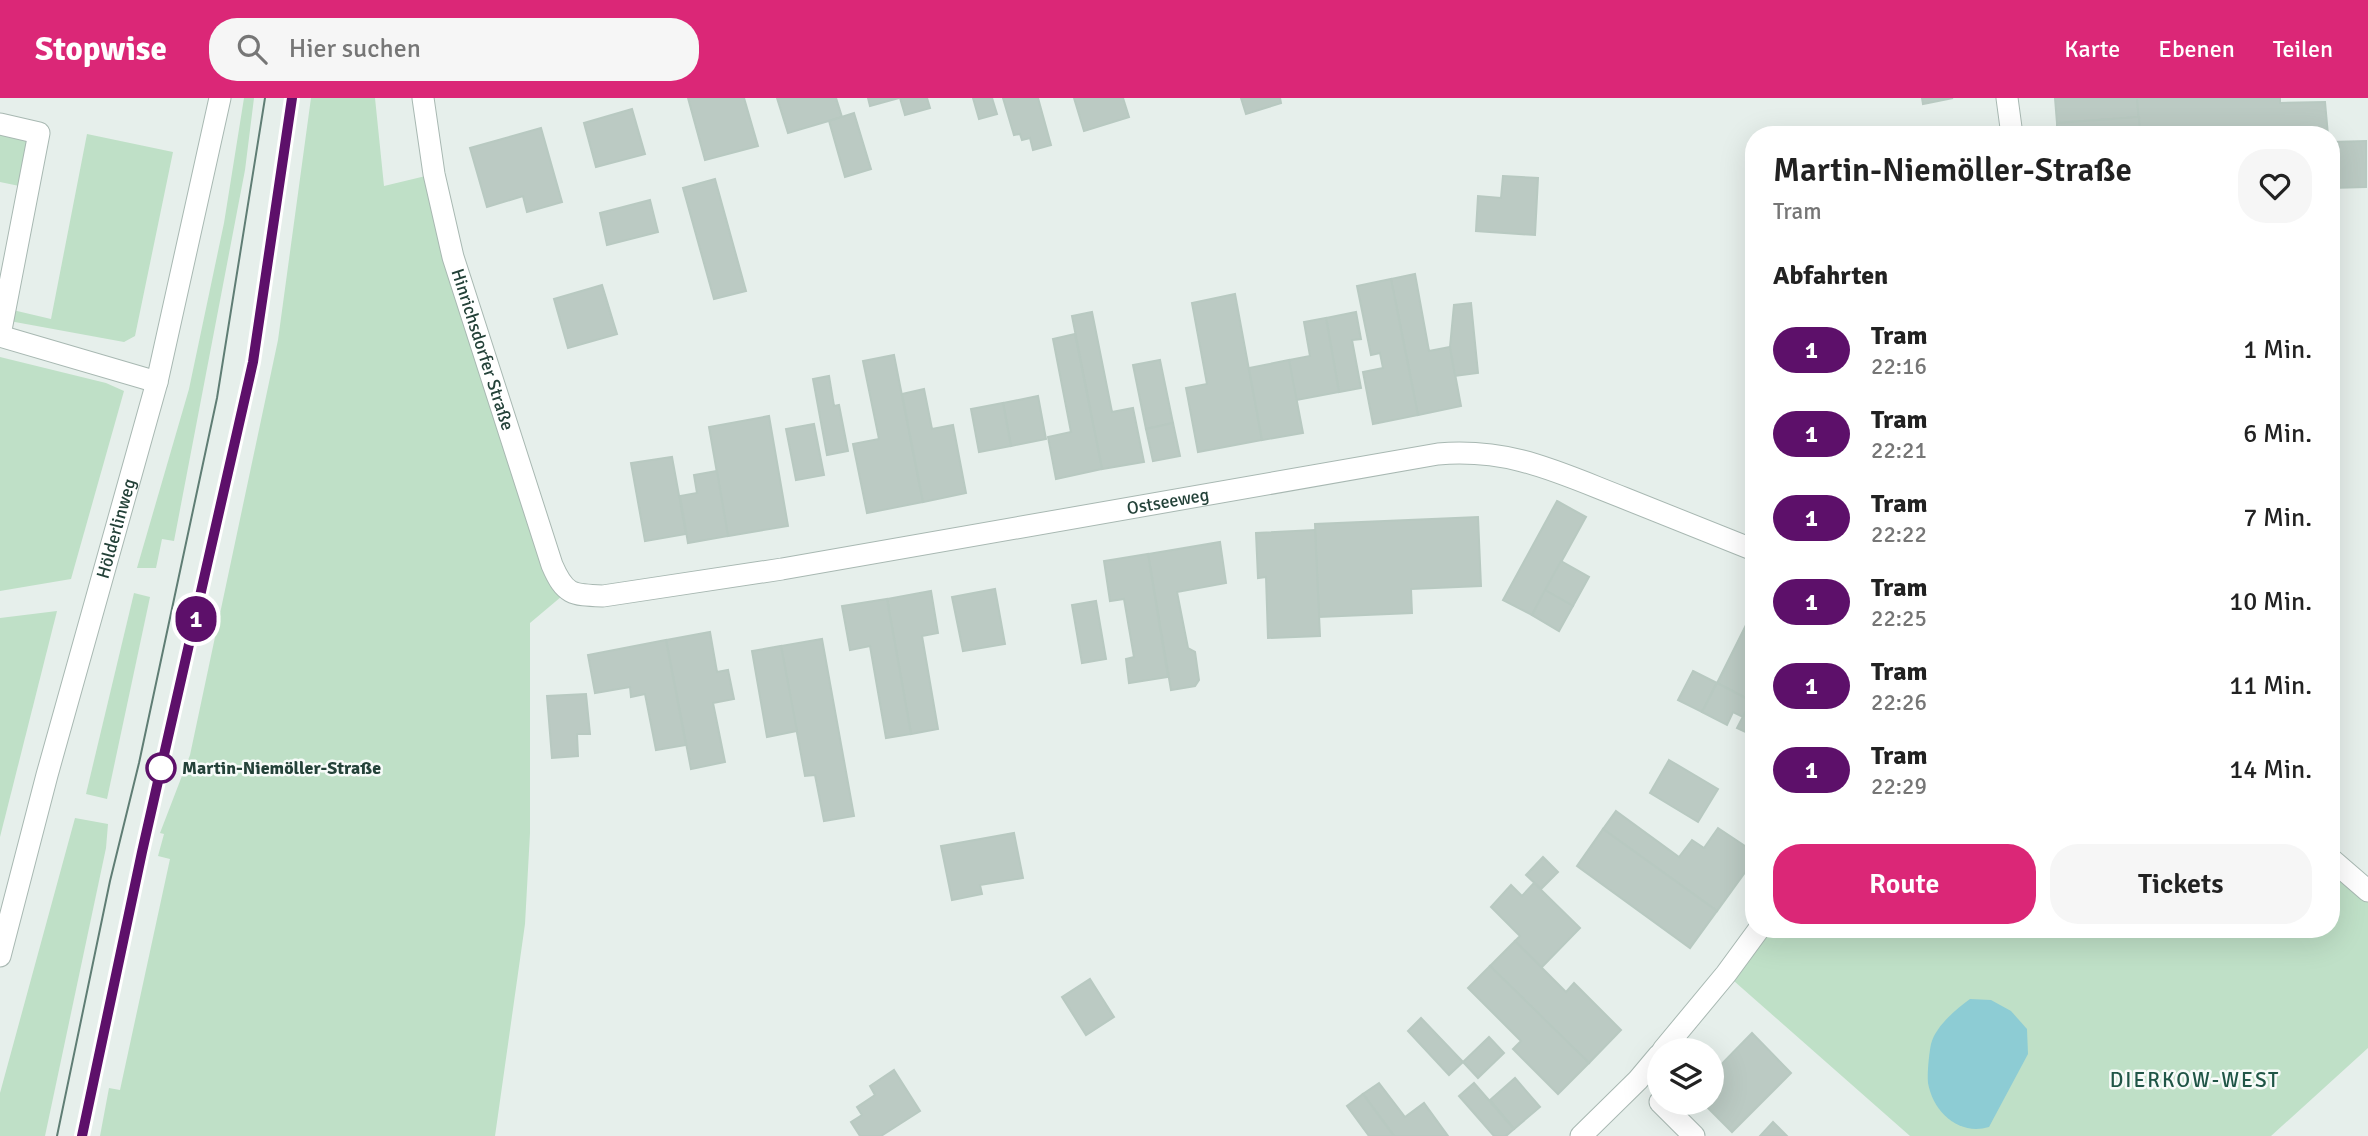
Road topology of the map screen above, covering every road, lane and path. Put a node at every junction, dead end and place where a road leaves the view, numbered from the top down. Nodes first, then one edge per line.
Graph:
1 (220, 98) edge
2 (423, 98) edge
3 (2007, 98) edge
4 (0, 124) edge
5 (2011, 126) edge
6 (0, 336) edge
7 (158, 382) junction
8 (1745, 546) edge
9 (568, 591) joint
10 (2340, 867) edge
11 (2368, 891) edge
12 (1752, 938) edge
13 (0, 956) edge
14 (1673, 1038) edge
15 (1647, 1069) edge
16 (1638, 1080) junction
17 (1647, 1089) edge
18 (1673, 1115) edge
19 (1581, 1136) edge
20 (1694, 1136) edge

1 - 7 street, Hölderlinweg
2 - 9 street, Hinrichsdorfer Straße
3 - 5 street
4 - 6 street
6 - 7 street
7 - 13 street, Hölderlinweg
8 - 9 street, Ostseeweg
10 - 11 street
12 - 14 street
15 - 16 street
16 - 17 street
16 - 19 street
18 - 20 street

